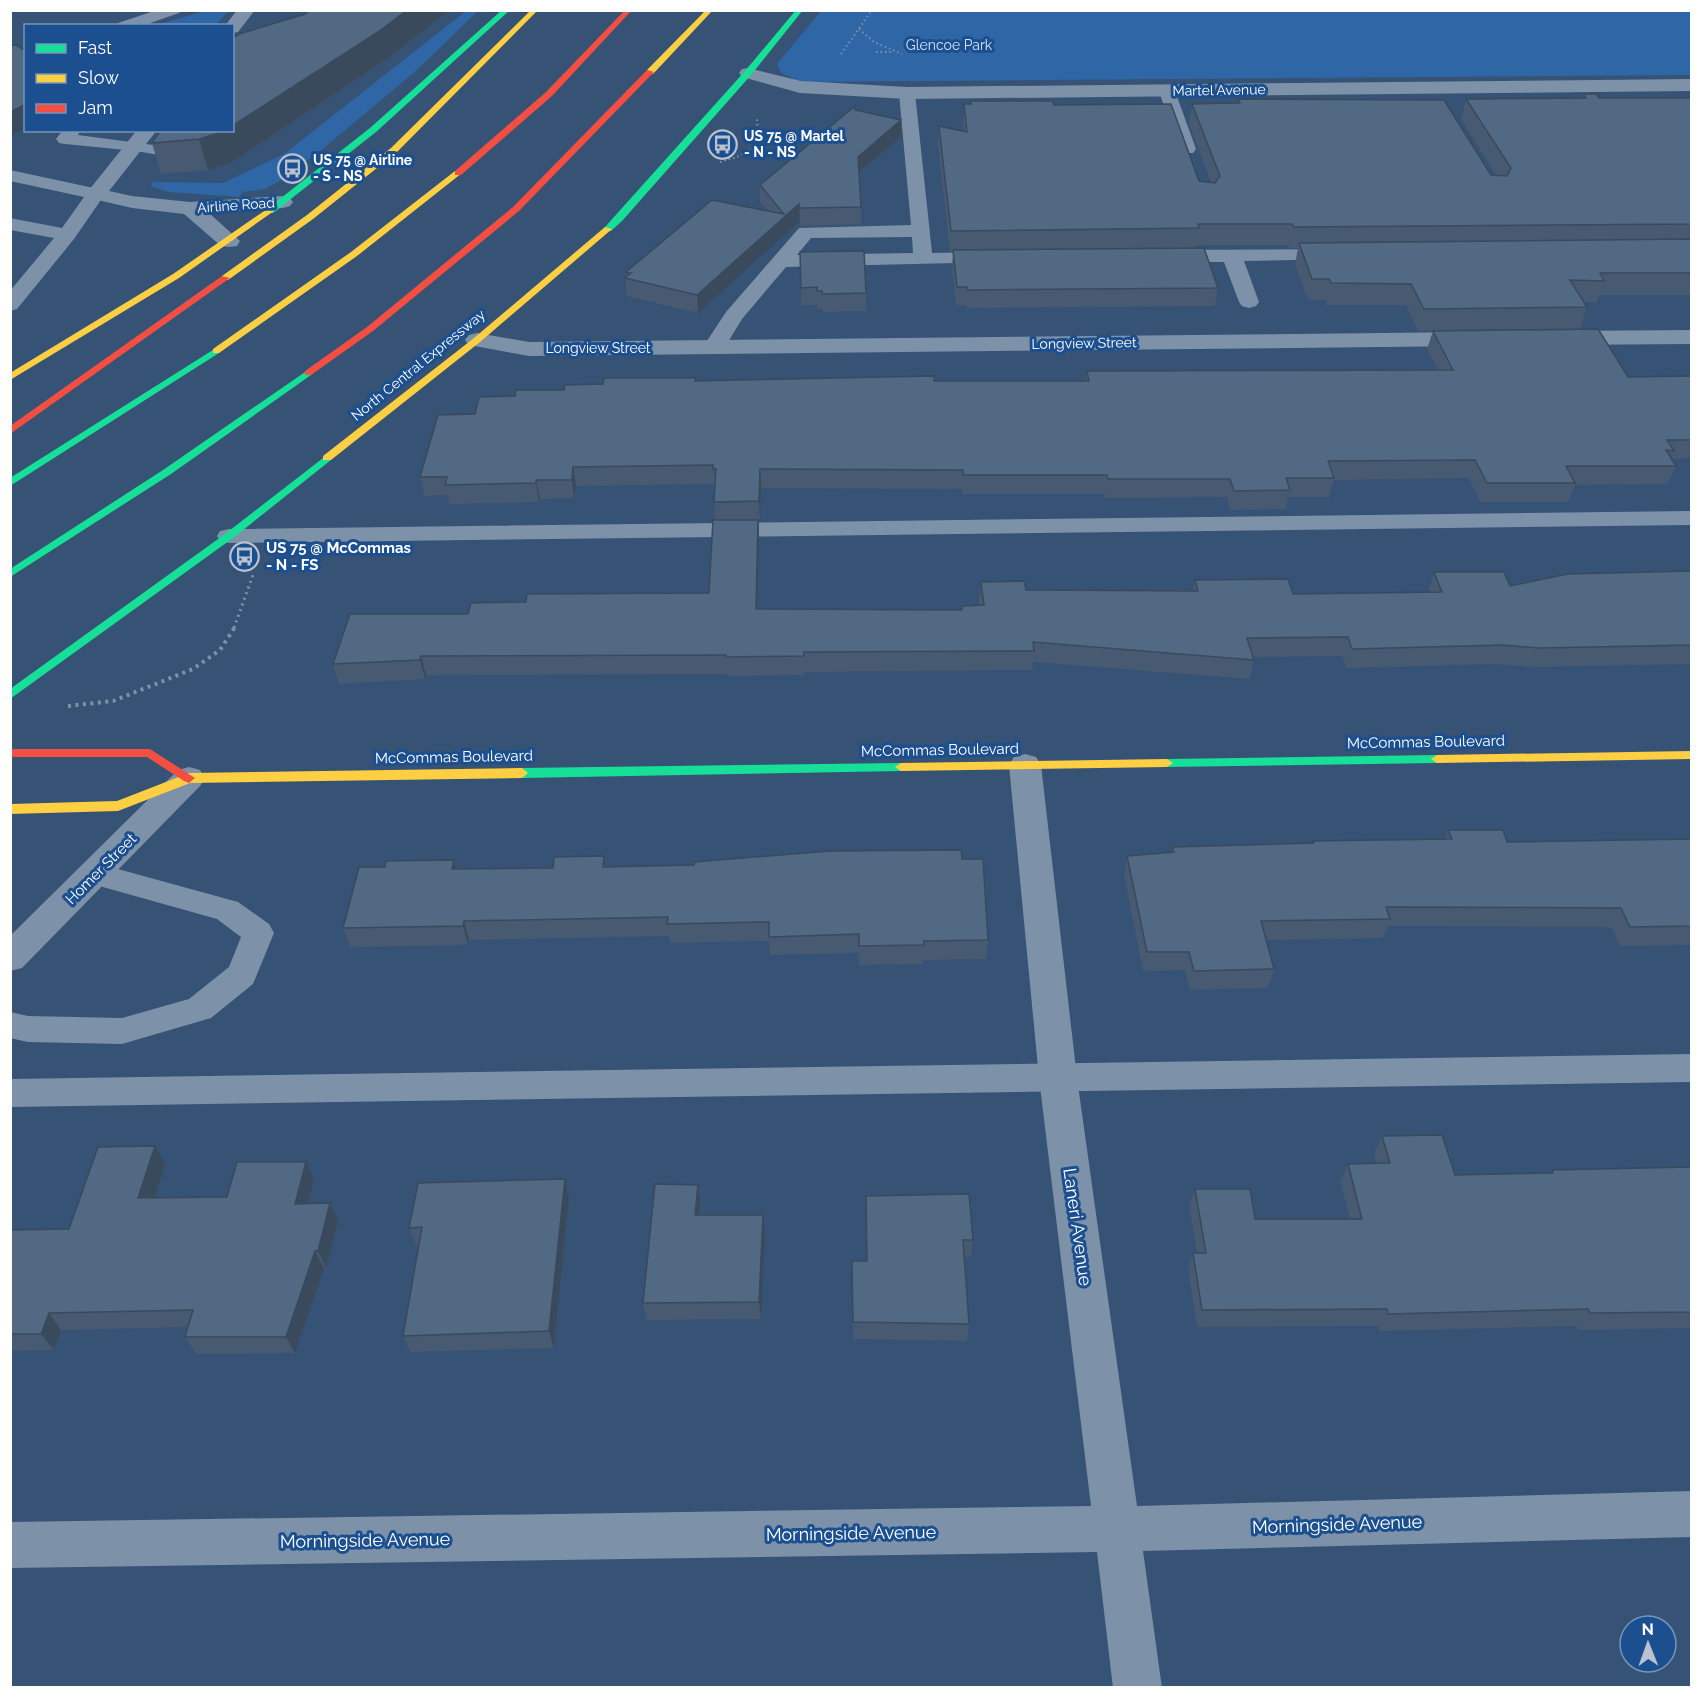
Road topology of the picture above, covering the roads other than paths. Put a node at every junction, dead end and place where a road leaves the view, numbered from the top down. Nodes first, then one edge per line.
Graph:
1 (174, 10) edge
2 (247, 10) edge
3 (507, 10) edge
4 (535, 10) edge
5 (629, 10) edge
6 (800, 10) edge
7 (710, 11) edge
8 (130, 24) edge
9 (234, 26) edge
10 (748, 74) junction
11 (1430, 88) junction
12 (1689, 88) edge
13 (1167, 91) junction
14 (908, 93) junction
15 (1443, 108) edge
16 (71, 132) edge
17 (142, 138) edge
18 (177, 153) edge
19 (1193, 165) edge
20 (10, 175) edge
21 (96, 194) junction
22 (282, 202) junction
23 (190, 208) junction
24 (10, 224) edge
25 (921, 231) junction
26 (67, 235) junction
27 (229, 241) junction
28 (1362, 255) edge
29 (1149, 256) edge
30 (1232, 256) junction
31 (923, 258) junction
32 (1006, 258) edge
33 (782, 261) junction
34 (1249, 302) dead end
35 (10, 305) edge
36 (1692, 337) edge
37 (1537, 338) edge
38 (1501, 339) edge
39 (477, 340) junction
40 (714, 347) junction
41 (10, 377) edge
42 (10, 431) edge
43 (10, 483) edge
44 (1692, 518) edge
45 (229, 536) junction
46 (10, 574) edge
47 (10, 695) edge
48 (10, 753) edge
49 (1692, 755) edge
50 (1025, 765) junction
51 (189, 778) junction
52 (10, 808) edge
53 (96, 874) junction
54 (10, 958) edge
55 (10, 1025) edge
56 (1692, 1068) edge
57 (1058, 1078) junction
58 (10, 1093) edge
59 (1692, 1514) edge
60 (1119, 1529) junction
61 (10, 1545) edge
62 (1138, 1688) edge

1 - 8 lane
2 - 9 street
3 - 22 main road
4 - 42 main road
5 - 43 main road
6 - 10 main road, North Central Expressway
7 - 46 main road
10 - 14 street, Martel Avenue
10 - 39 main road, North Central Expressway
11 - 12 street, Martel Avenue
11 - 13 street, Martel Avenue
11 - 15 lane
13 - 14 street, Martel Avenue
13 - 19 lane
14 - 25 lane
16 - 17 lane
17 - 18 lane
17 - 21 street
20 - 21 lane
21 - 23 street, Airline Road
21 - 26 lane
22 - 23 street, Airline Road
22 - 27 main road
23 - 27 street, Airline Road
24 - 26 lane
25 - 31 lane
25 - 33 lane
26 - 35 lane
27 - 41 main road
28 - 30 lane
29 - 30 lane
30 - 34 lane
31 - 32 lane
31 - 33 lane
33 - 40 lane
36 - 37 street
38 - 40 street, Longview Street
39 - 40 street, Longview Street
39 - 45 main road, North Central Expressway
44 - 45 lane
45 - 47 main road, North Central Expressway
48 - 51 main road
49 - 50 main road, McCommas Boulevard
50 - 51 main road, McCommas Boulevard
50 - 57 street, Laneri Avenue
51 - 52 main road, McCommas Boulevard
51 - 53 street, Homer Street
53 - 54 street, Homer Street
53 - 55 lane
56 - 57 lane
57 - 58 lane
57 - 60 street, Laneri Avenue
59 - 60 street, Morningside Avenue
60 - 61 street, Morningside Avenue
60 - 62 street, Laneri Avenue

